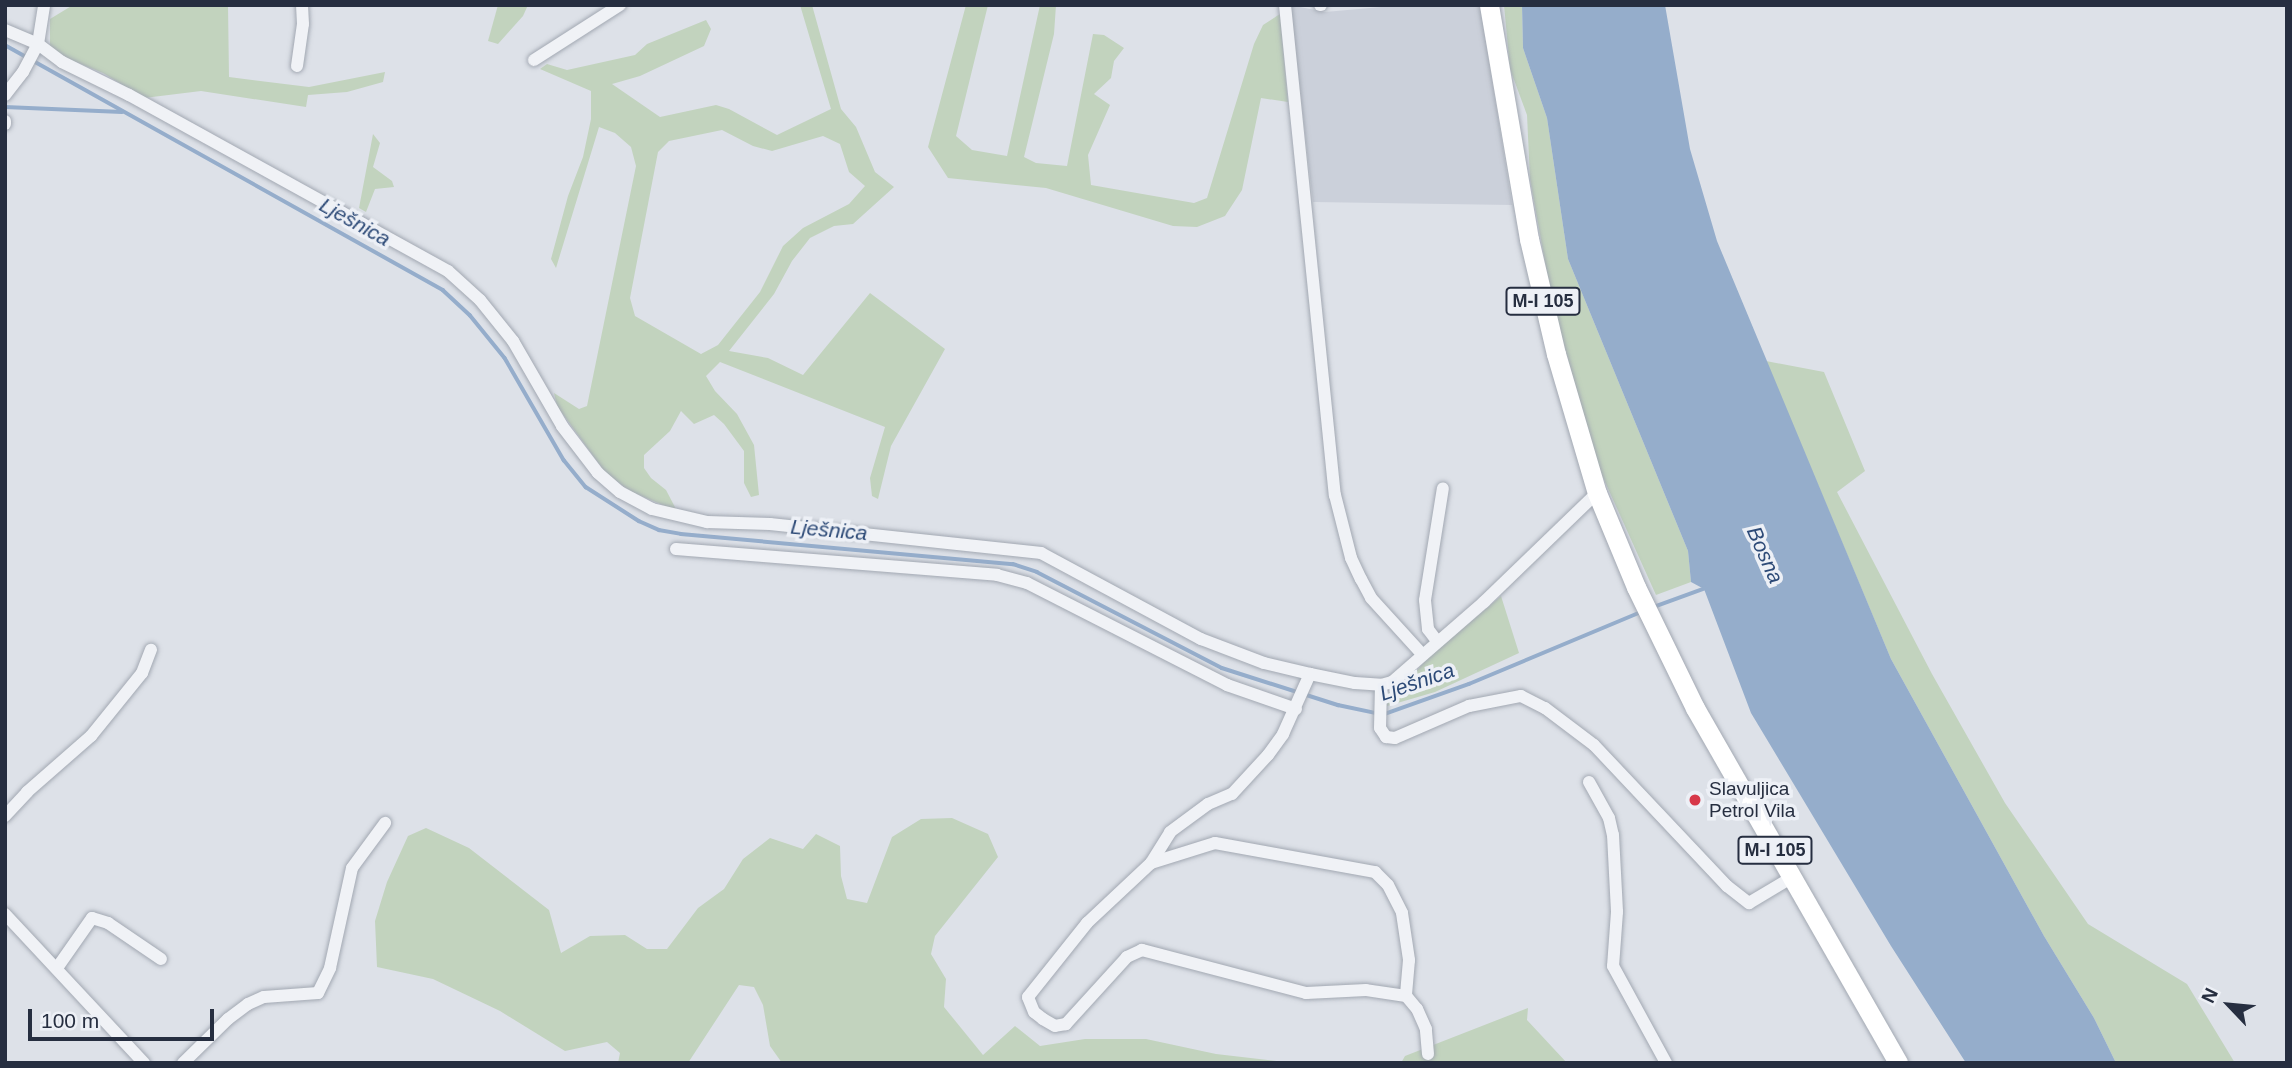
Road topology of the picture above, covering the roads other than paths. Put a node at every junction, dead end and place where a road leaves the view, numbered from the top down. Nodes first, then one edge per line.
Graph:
1 (58, 5) edge
2 (302, 5) edge
3 (620, 5) edge
4 (1285, 5) edge
5 (1489, 5) edge
6 (45, 8) edge
7 (5, 30) edge
8 (36, 48) junction
9 (534, 60) dead end
10 (297, 66) dead end
11 (5, 94) edge
12 (1443, 488) dead end
13 (1597, 493) junction
14 (676, 549) dead end
15 (1437, 641) junction
16 (151, 650) dead end
17 (1422, 654) junction
18 (1307, 679) junction
19 (1381, 685) junction
20 (1296, 706) junction
21 (1589, 782) dead end
22 (5, 816) edge
23 (385, 823) dead end
24 (1151, 863) junction
25 (1791, 878) junction
26 (5, 914) edge
27 (162, 959) dead end
28 (57, 968) junction
29 (1406, 996) junction
30 (1428, 1054) dead end
31 (1895, 1060) edge
32 (144, 1063) edge
33 (183, 1063) edge
34 (1666, 1063) edge

1 - 6 street
2 - 10 street
3 - 9 street
4 - 17 street
5 - 13 main road, M-I 105
6 - 8 street
7 - 8 street
8 - 11 street
8 - 18 street
12 - 15 street
13 - 15 street
13 - 25 main road, M-I 105
14 - 20 street
15 - 17 street
16 - 22 street
17 - 19 street
18 - 19 street
18 - 20 street
19 - 25 street
20 - 24 street
21 - 34 street
23 - 33 street
24 - 29 street
24 - 29 street
25 - 31 main road, M-I 105
26 - 28 street
27 - 28 street
28 - 32 street
29 - 30 street

